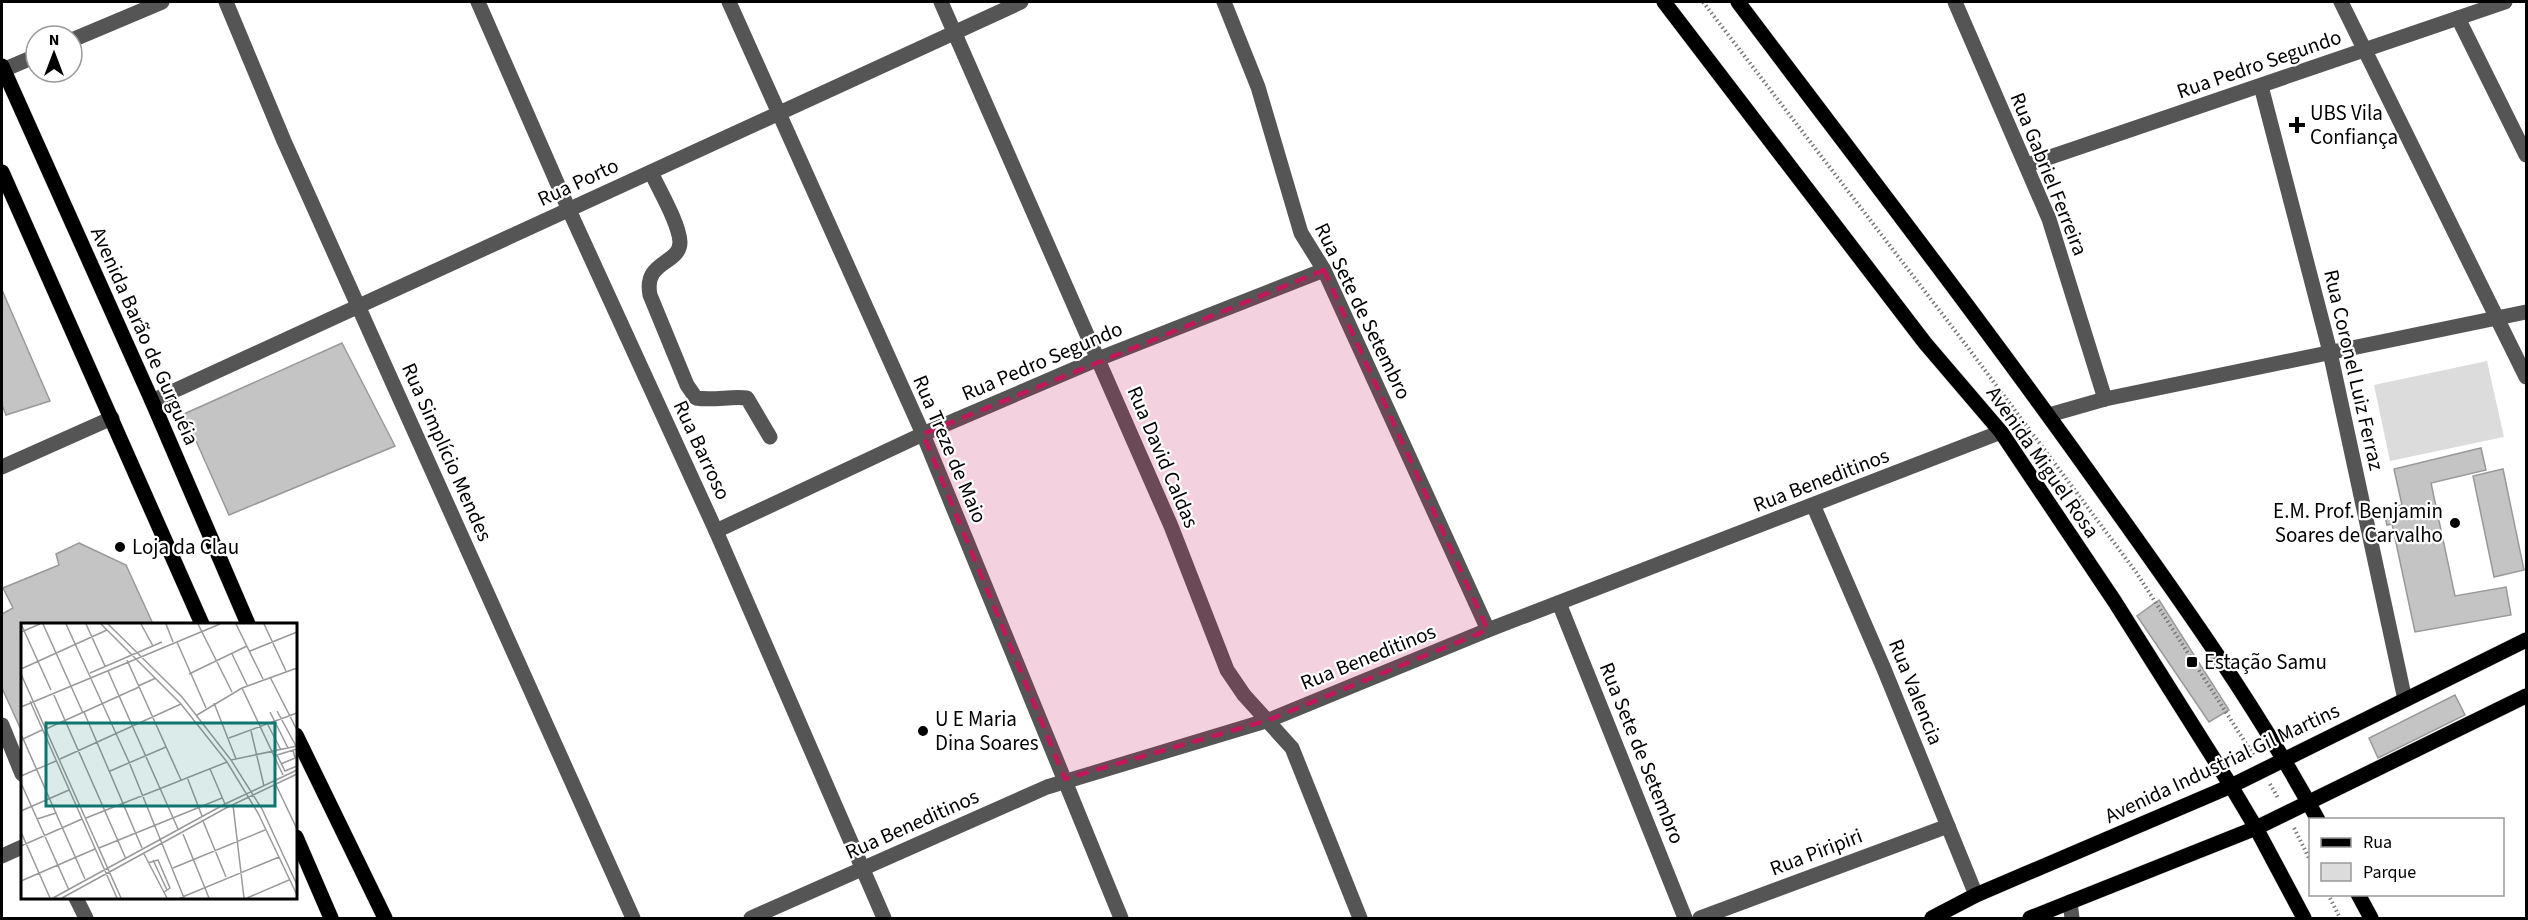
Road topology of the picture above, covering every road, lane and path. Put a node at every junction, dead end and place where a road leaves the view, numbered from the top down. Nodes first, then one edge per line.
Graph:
1 (162, 2) edge
2 (226, 2) edge
3 (478, 2) edge
4 (729, 2) edge
5 (941, 2) edge
6 (1021, 2) edge
7 (1224, 2) edge
8 (1664, 2) edge
9 (1703, 2) edge
10 (1738, 2) edge
11 (1955, 2) edge
12 (2341, 2) edge
13 (2505, 2) edge
14 (2458, 18) junction
15 (954, 31) junction
16 (84, 35) edge
17 (2364, 51) junction
18 (24, 60) edge
19 (2, 68) edge
20 (2261, 86) junction
21 (779, 112) junction
22 (2526, 155) edge
23 (2027, 165) junction
24 (651, 171) junction
25 (2, 172) edge
26 (569, 210) junction
27 (1324, 270) junction
28 (358, 307) junction
29 (2526, 312) edge
30 (2499, 317) junction
31 (2330, 352) junction
32 (1098, 359) junction
33 (2526, 377) edge
34 (2105, 399) junction
35 (152, 401) junction
36 (2049, 415) junction
37 (112, 418) junction
38 (2001, 432) junction
39 (922, 434) junction
40 (770, 437) dead end
41 (2, 467) edge
42 (1814, 507) junction
43 (716, 531) junction
44 (1559, 603) junction
45 (202, 623) edge
46 (248, 623) edge
47 (1488, 630) junction
48 (2526, 640) edge
49 (2526, 696) edge
50 (2405, 700) junction
51 (1269, 720) junction
52 (2, 724) edge
53 (297, 737) edge
54 (2286, 761) junction
55 (2263, 771) junction
56 (21, 772) edge
57 (1065, 779) junction
58 (2231, 786) junction
59 (2275, 794) dead end
60 (2309, 804) junction
61 (2317, 818) edge
62 (1948, 826) junction
63 (2256, 828) junction
64 (297, 839) edge
65 (21, 847) edge
66 (2, 856) edge
67 (864, 868) junction
68 (1976, 895) junction
69 (2329, 896) edge
70 (2359, 896) edge
71 (77, 899) edge
72 (2070, 902) junction
73 (86, 918) edge
74 (332, 918) edge
75 (385, 918) edge
76 (633, 918) edge
77 (751, 918) edge
78 (884, 918) edge
79 (1121, 918) edge
80 (1360, 918) edge
81 (1685, 918) edge
82 (1700, 918) edge
83 (1932, 918) edge
84 (2030, 918) edge
85 (2072, 918) edge
86 (2304, 918) edge
87 (2340, 918) edge
88 (2371, 918) edge

1 - 16 street
2 - 28 street, Rua Simplício Mendes
3 - 26 street, Rua Barroso
4 - 21 street, Rua Treze de Maio
5 - 15 street, Rua David Caldas
6 - 15 street, Rua Porto
7 - 27 street, Rua Sete de Setembro
8 - 38 main road, Avenida Miguel Rosa
9 - 55 path
10 - 36 main road, Avenida Miguel Rosa
11 - 23 street, Rua Gabriel Ferreira
12 - 17 street
13 - 14 street, Rua Pedro Segundo
14 - 17 street, Rua Pedro Segundo
14 - 22 street
15 - 21 street, Rua Porto
15 - 32 street, Rua David Caldas
17 - 20 street, Rua Pedro Segundo
17 - 30 street
18 - 19 street
19 - 35 main road, Avenida Barão de Gurguéia
20 - 23 street, Rua Pedro Segundo
20 - 31 street, Rua Coronel Luiz Ferraz
21 - 24 street, Rua Porto
21 - 39 street, Rua Treze de Maio
23 - 34 street, Rua Gabriel Ferreira
24 - 26 street, Rua Porto
24 - 40 street
25 - 37 main road
26 - 28 street, Rua Porto
26 - 43 street, Rua Barroso
27 - 32 street, Rua Pedro Segundo
27 - 47 street, Rua Sete de Setembro
28 - 35 street, Rua Porto
28 - 76 street, Rua Simplício Mendes
29 - 30 street
30 - 31 street
30 - 33 street
31 - 34 street
31 - 50 street, Rua Coronel Luiz Ferraz
32 - 39 street, Rua Pedro Segundo
32 - 51 street, Rua David Caldas
34 - 36 street
35 - 46 main road, Avenida Barão de Gurguéia
36 - 54 main road, Avenida Miguel Rosa
37 - 41 street
37 - 45 main road
38 - 42 street, Rua Beneditinos
38 - 58 main road, Avenida Miguel Rosa
39 - 43 street, Rua Pedro Segundo
39 - 57 street, Rua Treze de Maio
42 - 44 street, Rua Beneditinos
42 - 62 street, Rua Valencia
43 - 67 street, Rua Barroso
44 - 47 street, Rua Beneditinos
44 - 81 street, Rua Sete de Setembro
47 - 51 street, Rua Beneditinos
48 - 50 main road, Avenida Industrial Gil Martins
49 - 60 main road
50 - 54 main road, Avenida Industrial Gil Martins
51 - 57 street, Rua Beneditinos
51 - 80 street, Rua David Caldas
52 - 56 street
53 - 75 main road
54 - 55 main road, Avenida Industrial Gil Martins
54 - 60 main road, Avenida Miguel Rosa
55 - 58 main road, Avenida Industrial Gil Martins
55 - 59 path
57 - 67 street, Rua Beneditinos
57 - 79 street, Rua Treze de Maio
58 - 63 main road, Avenida Miguel Rosa
58 - 68 main road, Avenida Industrial Gil Martins
60 - 61 main road, Avenida Miguel Rosa
60 - 63 main road
62 - 68 street, Rua Valencia
62 - 82 street, Rua Piripiri
63 - 72 main road
63 - 86 main road, Avenida Miguel Rosa
64 - 74 main road
65 - 66 street
67 - 77 street, Rua Beneditinos
67 - 78 street, Rua Barroso
68 - 83 main road, Avenida Industrial Gil Martins
69 - 87 path
70 - 88 main road
71 - 73 street
72 - 84 main road
72 - 85 street

